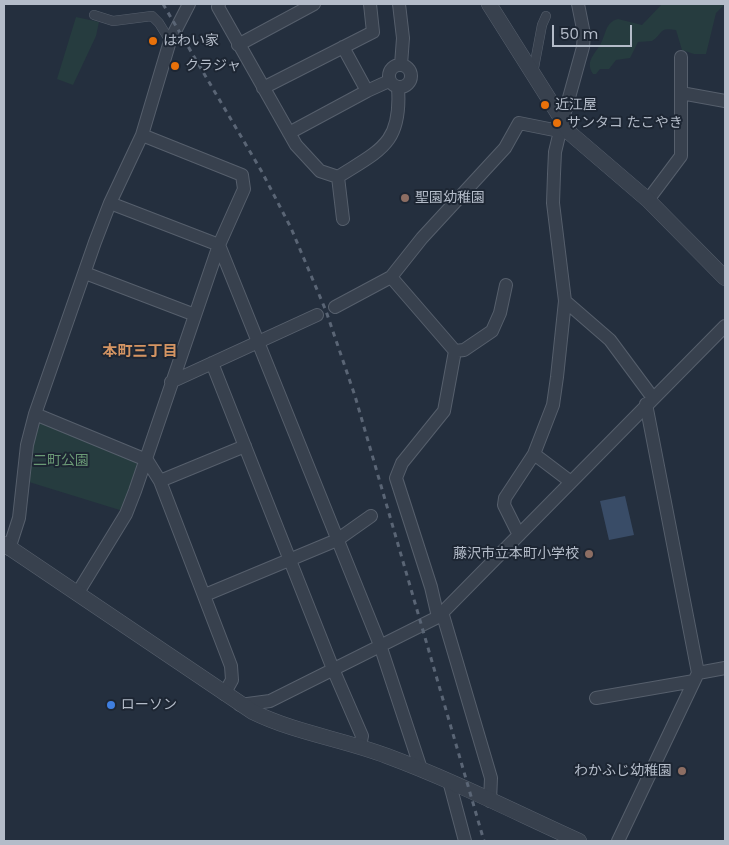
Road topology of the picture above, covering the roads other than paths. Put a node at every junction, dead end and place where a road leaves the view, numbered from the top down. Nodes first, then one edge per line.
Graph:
1 (189, 4) edge
2 (219, 4) edge
3 (314, 4) edge
4 (370, 4) edge
5 (399, 4) edge
6 (489, 4) edge
7 (578, 4) edge
8 (94, 16) dead end
9 (546, 16) dead end
10 (170, 41) junction
11 (238, 45) junction
12 (343, 48) junction
13 (682, 57) dead end
14 (401, 65) junction
15 (533, 73) junction
16 (394, 84) junction
17 (263, 88) junction
18 (367, 91) junction
19 (681, 93) junction
20 (725, 101) edge
21 (565, 129) junction
22 (290, 133) junction
23 (142, 135) junction
24 (338, 177) junction
25 (648, 200) junction
26 (110, 203) junction
27 (343, 218) dead end
28 (220, 245) junction
29 (85, 273) junction
30 (391, 277) junction
31 (725, 278) edge
32 (506, 286) dead end
33 (565, 301) junction
34 (335, 307) dead end
35 (195, 314) junction
36 (317, 315) dead end
37 (725, 326) edge
38 (258, 343) junction
39 (456, 351) junction
40 (212, 363) junction
41 (171, 382) junction
42 (649, 401) junction
43 (35, 414) junction
44 (245, 446) junction
45 (534, 454) junction
46 (145, 458) junction
47 (160, 481) junction
48 (571, 482) junction
49 (371, 516) dead end
50 (519, 535) junction
51 (337, 540) junction
52 (5, 551) edge
53 (289, 560) junction
54 (77, 594) junction
55 (205, 595) junction
56 (440, 614) junction
57 (380, 645) junction
58 (725, 668) edge
59 (333, 669) junction
60 (696, 677) junction
61 (224, 694) junction
62 (596, 698) dead end
63 (240, 705) junction
64 (360, 746) junction
65 (421, 768) junction
66 (449, 781) junction
67 (490, 801) junction
68 (465, 841) edge
69 (579, 841) edge
70 (618, 841) edge

1 - 10 street
2 - 11 street
3 - 11 street
4 - 12 street
5 - 14 street
6 - 15 street
7 - 21 street
8 - 10 street
9 - 15 street
10 - 23 street
11 - 17 street
12 - 17 street
12 - 18 street
13 - 19 street
14 - 16 street
14 - 16 street
15 - 21 street
16 - 18 street
16 - 24 street
17 - 22 street
18 - 22 street
19 - 20 street
19 - 25 street
21 - 25 street
21 - 30 street
21 - 33 street
22 - 24 street
23 - 26 street
23 - 28 street
24 - 27 street
25 - 31 street
26 - 28 street
26 - 29 street
28 - 35 street
28 - 38 street
29 - 35 street
29 - 43 street
30 - 34 street
30 - 39 street
32 - 39 street
33 - 42 street
33 - 45 street
35 - 41 street
36 - 38 street
37 - 42 street
38 - 40 street
38 - 51 street
39 - 56 street
40 - 41 street
40 - 44 street
41 - 46 street
42 - 48 street
42 - 60 street
43 - 46 street
43 - 52 street
44 - 47 street
44 - 53 street
45 - 48 street
45 - 50 street
46 - 47 street
46 - 54 street
47 - 55 street
48 - 50 street
49 - 51 street
50 - 56 street
51 - 53 street
51 - 57 street
52 - 54 street
53 - 55 street
53 - 59 street
54 - 61 street
55 - 61 street
56 - 57 street
56 - 67 street
57 - 59 street
57 - 65 street
58 - 60 street
59 - 63 street
59 - 64 street
60 - 62 street
60 - 70 street
61 - 63 street
63 - 64 street
64 - 65 street
65 - 66 street
66 - 67 street
66 - 68 street
67 - 69 street

